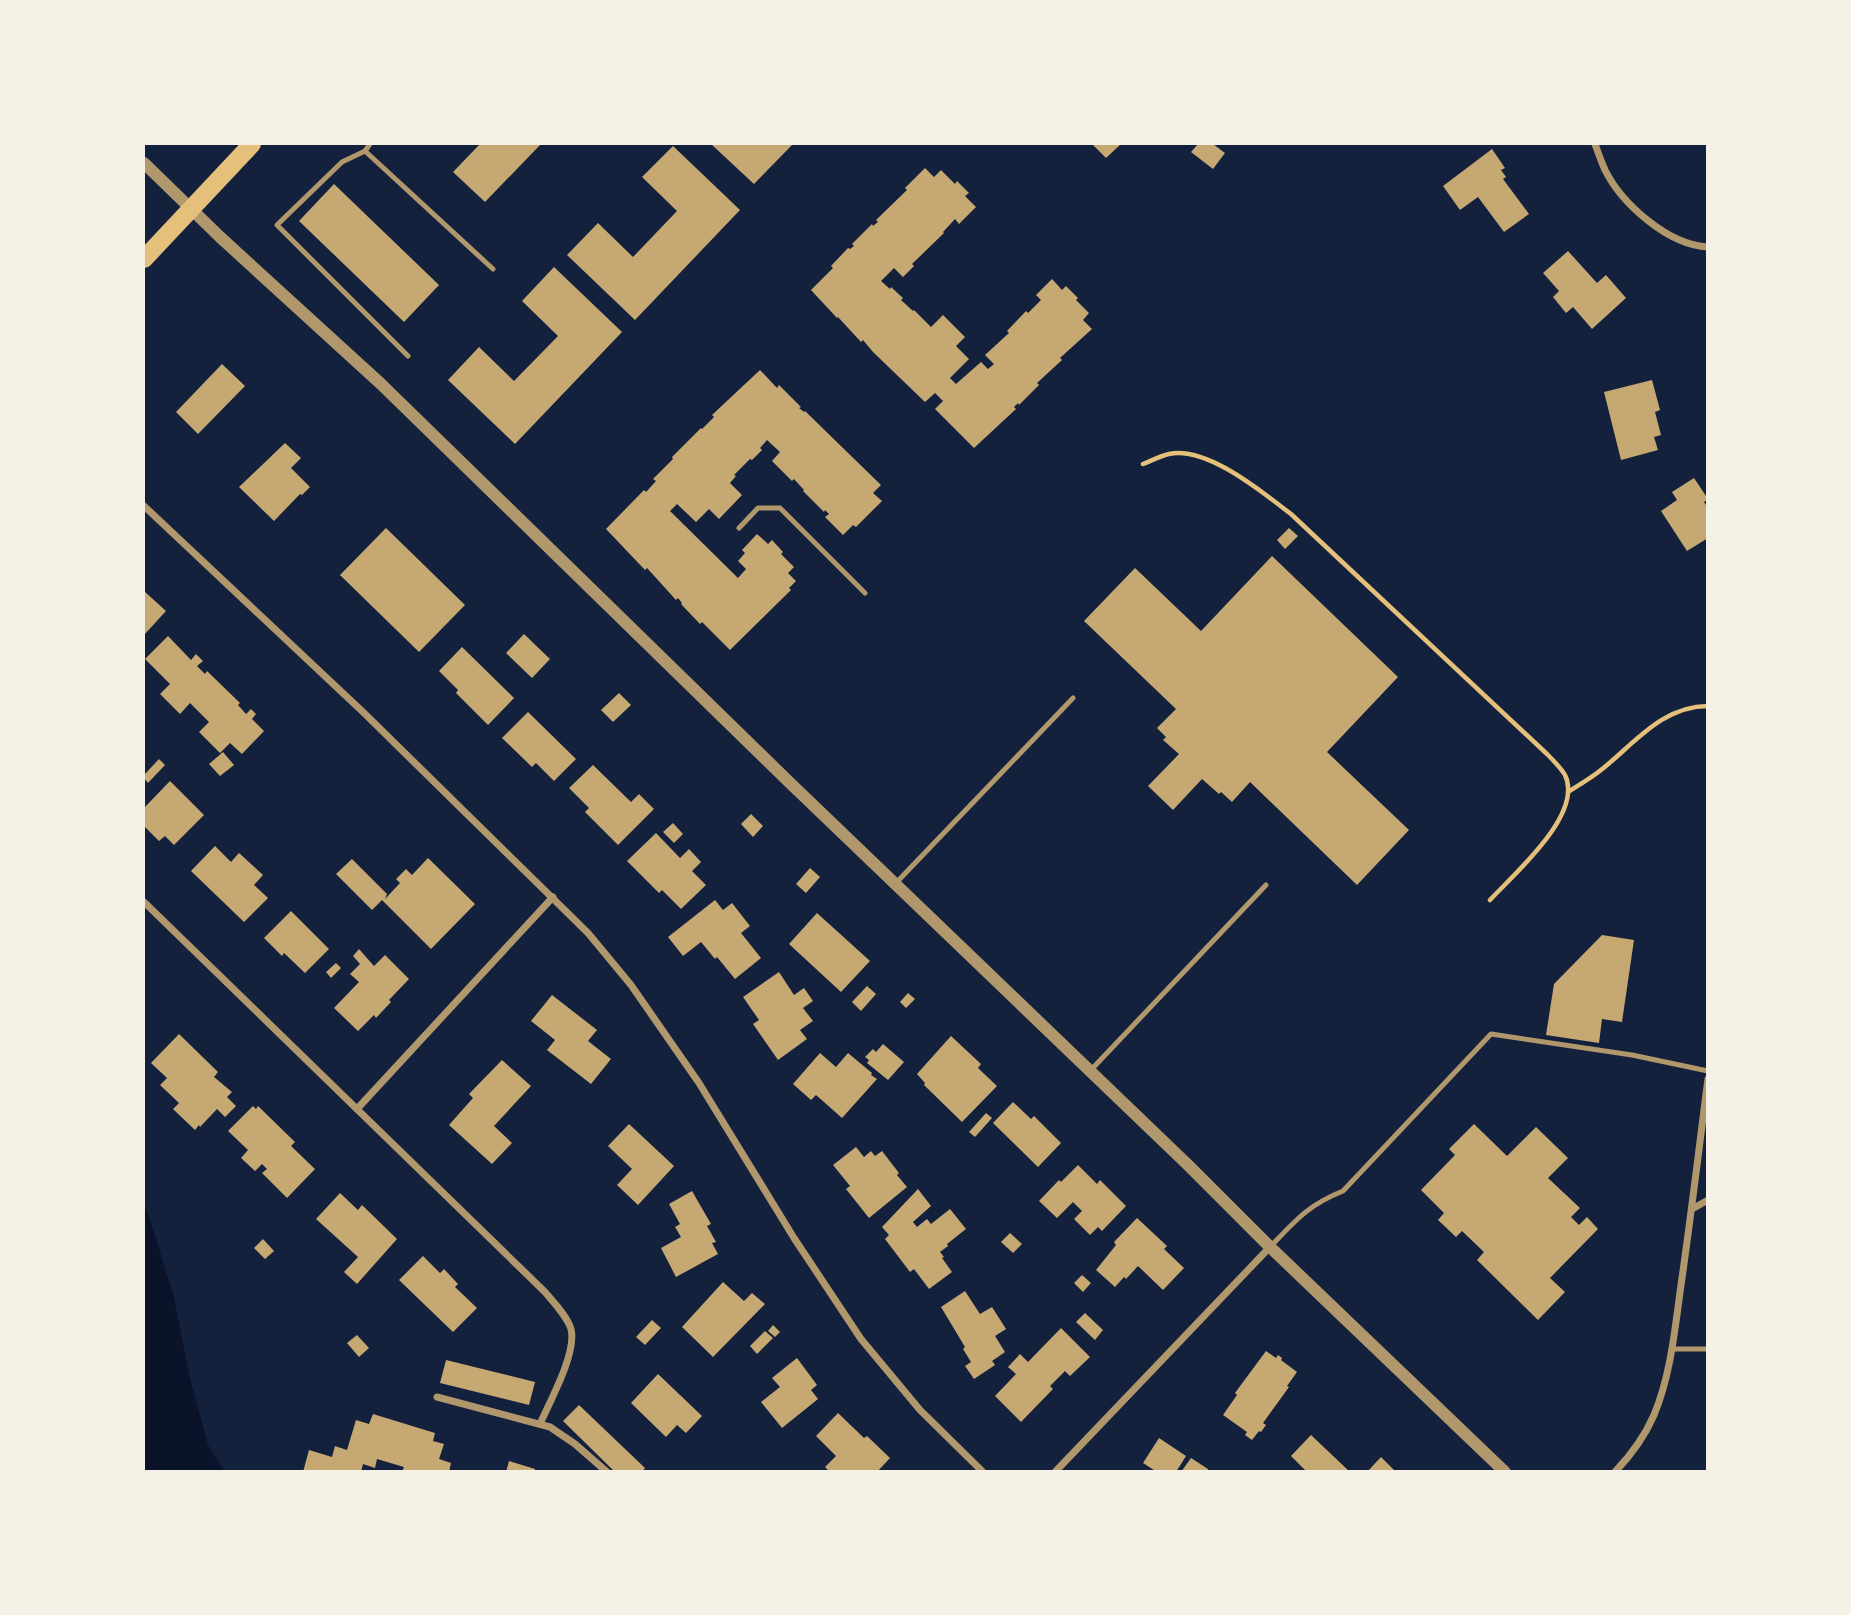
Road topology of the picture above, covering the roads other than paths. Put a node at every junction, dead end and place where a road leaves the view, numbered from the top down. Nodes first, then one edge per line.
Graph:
1 (252, 144) edge
2 (370, 144) edge
3 (1595, 144) edge
4 (365, 151) junction
5 (144, 163) edge
6 (191, 209) junction
7 (1707, 247) edge
8 (144, 259) edge
9 (493, 269) dead end
10 (408, 356) dead end
11 (144, 506) edge
12 (739, 528) dead end
13 (865, 593) dead end
14 (1073, 698) dead end
15 (895, 884) junction
16 (1266, 885) dead end
17 (553, 897) junction
18 (144, 902) edge
19 (1090, 1071) junction
20 (1707, 1071) edge
21 (1707, 1079) edge
22 (357, 1108) junction
23 (1707, 1200) edge
24 (1692, 1209) junction
25 (1270, 1247) junction
26 (1672, 1349) junction
27 (1707, 1349) edge
28 (437, 1397) dead end
29 (540, 1424) junction
30 (607, 1472) edge
31 (983, 1472) edge
32 (1055, 1472) edge
33 (1505, 1472) edge
34 (1615, 1472) edge

1 - 6 main road
2 - 4 lane
3 - 7 street
4 - 9 lane
4 - 10 lane
5 - 6 street
6 - 8 main road
6 - 15 street
11 - 17 street
12 - 13 lane
14 - 15 lane
15 - 19 street
16 - 19 lane
17 - 22 street
17 - 31 street
18 - 22 street
19 - 25 street
20 - 25 lane
21 - 24 street
22 - 29 street
23 - 24 street
24 - 26 street
25 - 32 street
25 - 33 street
26 - 27 lane
26 - 34 street
28 - 29 street
29 - 30 street

